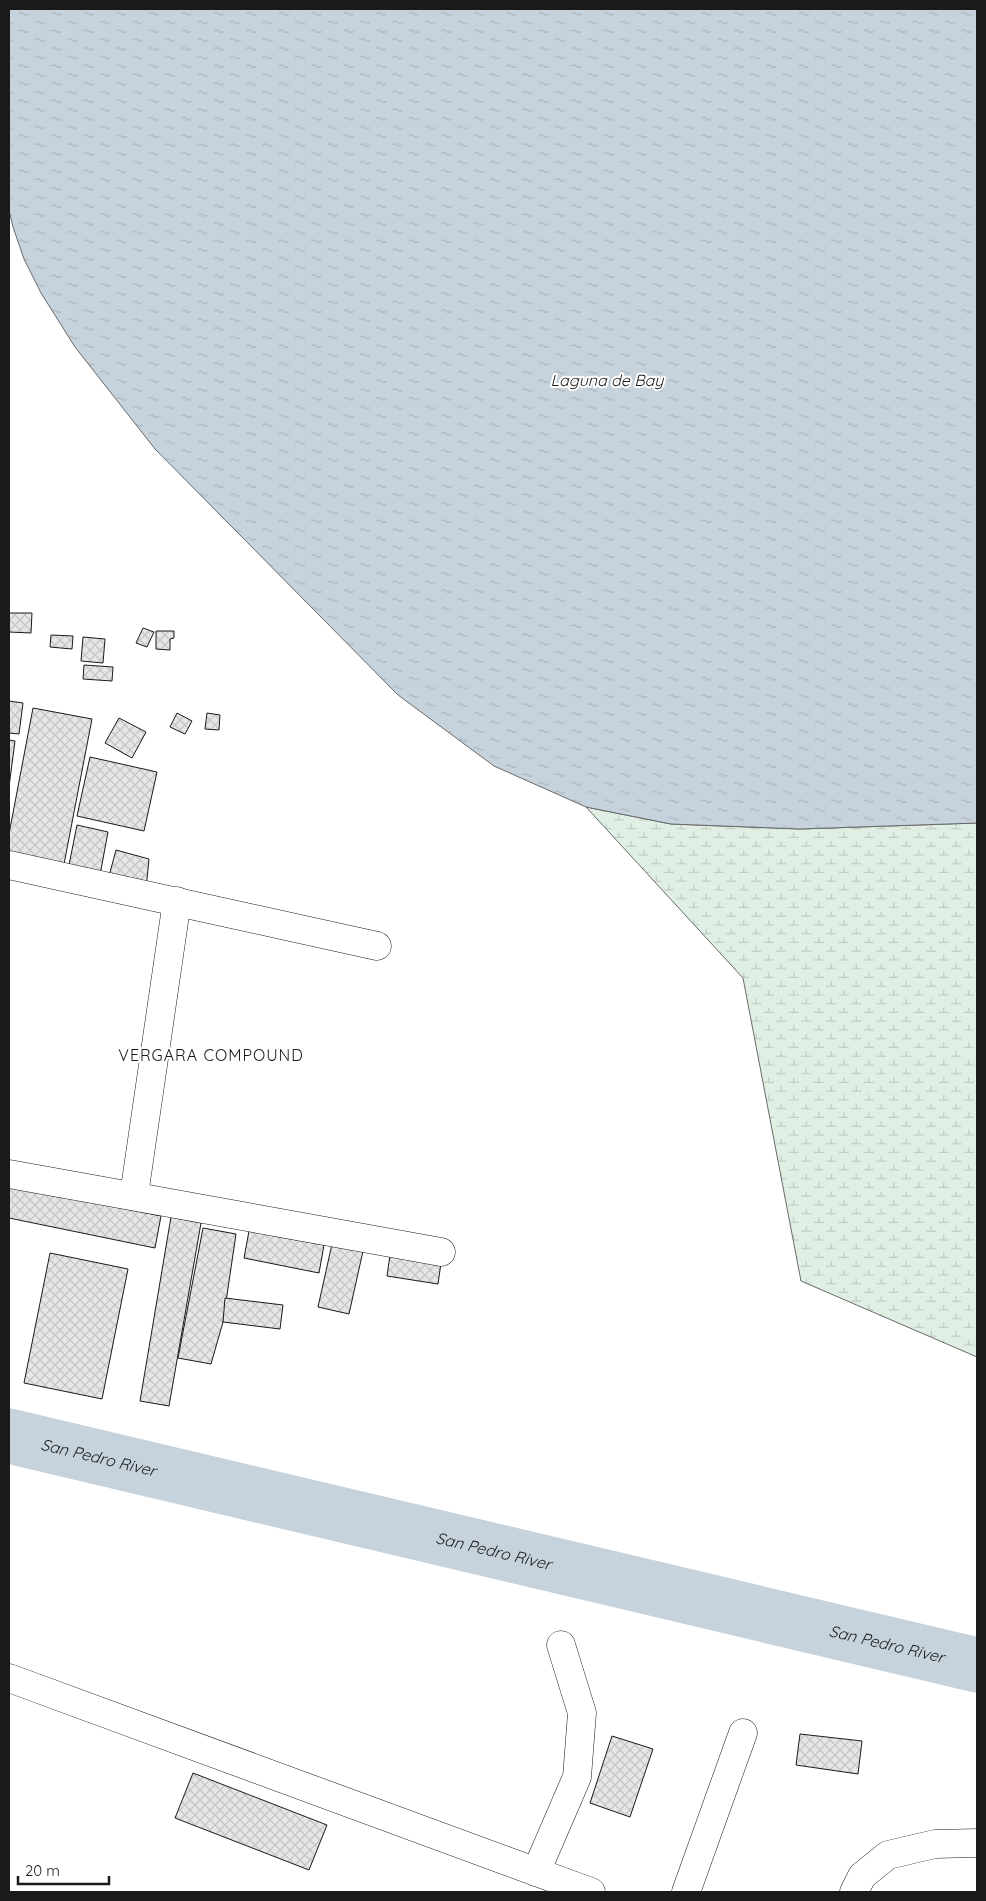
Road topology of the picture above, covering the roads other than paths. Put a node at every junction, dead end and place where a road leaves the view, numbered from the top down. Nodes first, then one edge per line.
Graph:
1 (9, 865) edge
2 (177, 901) junction
3 (377, 946) dead end
4 (9, 1174) edge
5 (134, 1195) junction
6 (441, 1252) dead end
7 (561, 1645) dead end
8 (9, 1678) edge
9 (743, 1734) dead end
10 (977, 1843) edge
11 (536, 1872) junction
12 (592, 1892) edge
13 (686, 1892) edge
14 (854, 1892) edge

1 - 2 street
2 - 3 street
2 - 5 street
4 - 5 street
5 - 6 street
7 - 11 street
8 - 11 street
9 - 13 street
10 - 14 street
11 - 12 street

